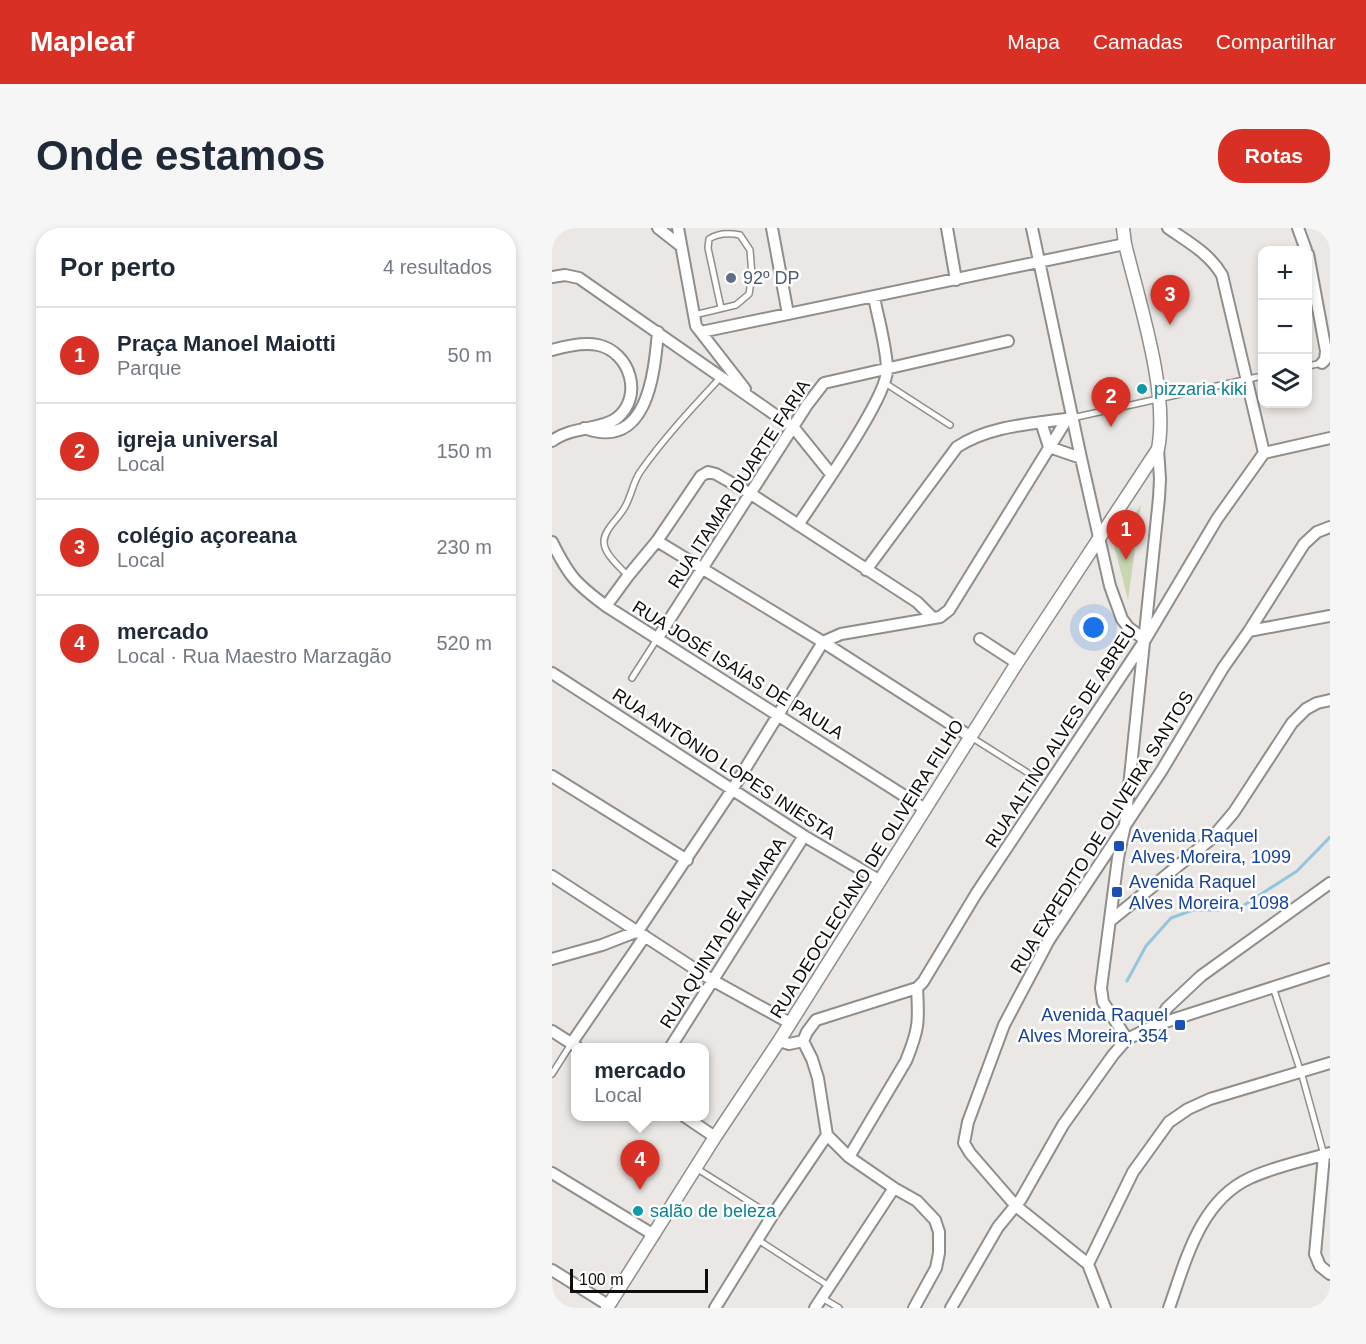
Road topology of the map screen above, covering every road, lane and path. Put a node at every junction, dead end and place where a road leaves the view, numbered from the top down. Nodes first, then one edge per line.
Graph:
1 (658, 228) edge
2 (678, 228) edge
3 (947, 228) edge
4 (1032, 228) edge
5 (1124, 228) edge
6 (1168, 228) edge
7 (1298, 228) edge
8 (775, 229) edge
9 (1125, 244) junction
10 (681, 246) junction
11 (1305, 246) edge
12 (1040, 263) junction
13 (552, 277) edge
14 (1312, 278) edge
15 (956, 280) junction
16 (874, 297) junction
17 (721, 308) junction
18 (788, 314) junction
19 (694, 315) junction
20 (658, 332) junction
21 (701, 332) junction
22 (1008, 341) dead end
23 (552, 350) edge
24 (1322, 363) joint
25 (1312, 365) edge
26 (887, 369) junction
27 (722, 377) junction
28 (1258, 377) edge
29 (1246, 380) junction
30 (885, 383) junction
31 (750, 396) junction
32 (1160, 400) junction
33 (1070, 418) junction
34 (1041, 422) junction
35 (950, 425) dead end
36 (584, 428) junction
37 (794, 428) junction
38 (1330, 438) edge
39 (552, 441) edge
40 (1049, 447) junction
41 (1158, 449) junction
42 (1264, 453) junction
43 (1081, 458) junction
44 (831, 474) junction
45 (750, 494) junction
46 (798, 525) junction
47 (1330, 527) edge
48 (1100, 538) junction
49 (657, 541) junction
50 (552, 542) edge
51 (704, 568) junction
52 (866, 570) junction
53 (627, 576) junction
54 (606, 606) junction
55 (1330, 616) edge
56 (933, 618) junction
57 (1249, 631) junction
58 (657, 639) junction
59 (980, 639) dead end
60 (1145, 640) junction
61 (823, 642) junction
62 (1017, 663) junction
63 (552, 673) edge
64 (632, 678) dead end
65 (1330, 700) edge
66 (778, 714) junction
67 (971, 737) junction
68 (552, 776) edge
69 (1036, 778) dead end
70 (732, 790) junction
71 (925, 809) junction
72 (1125, 825) junction
73 (804, 836) junction
74 (687, 860) junction
75 (552, 876) edge
76 (879, 880) junction
77 (1330, 883) edge
78 (1110, 921) junction
79 (641, 933) junction
80 (552, 959) edge
81 (1330, 969) edge
82 (712, 980) junction
83 (1273, 987) junction
84 (917, 988) junction
85 (799, 1010) junction
86 (816, 1020) junction
87 (790, 1023) junction
88 (1156, 1025) junction
89 (552, 1030) edge
90 (1127, 1039) junction
91 (779, 1041) junction
92 (803, 1041) junction
93 (576, 1043) edge
94 (673, 1043) edge
95 (571, 1044) edge
96 (571, 1050) edge
97 (1330, 1063) edge
98 (1301, 1072) junction
99 (552, 1074) edge
100 (691, 1121) edge
101 (827, 1136) junction
102 (715, 1137) junction
103 (1327, 1154) edge
104 (849, 1157) junction
105 (696, 1168) junction
106 (552, 1173) edge
107 (894, 1188) junction
108 (1016, 1206) junction
109 (772, 1216) junction
110 (654, 1235) junction
111 (757, 1239) junction
112 (1088, 1264) junction
113 (552, 1270) edge
114 (1330, 1275) edge
115 (829, 1286) junction
116 (822, 1297) junction
117 (607, 1307) edge
118 (715, 1308) edge
119 (815, 1308) edge
120 (839, 1308) edge
121 (914, 1308) edge
122 (951, 1308) edge
123 (1105, 1308) edge
124 (1169, 1308) edge

1 - 10 street
2 - 10 street
3 - 15 street
4 - 12 street
5 - 9 street
6 - 29 street
7 - 11 street
8 - 18 street
9 - 12 street
9 - 32 street
10 - 19 street
12 - 15 street
12 - 33 street
13 - 20 street
14 - 24 street
15 - 16 street
16 - 18 street
16 - 26 street
17 - 17 lane
17 - 19 lane
18 - 21 street
19 - 21 street
20 - 27 street
20 - 36 street
21 - 31 street
22 - 26 street, RUA ITAMAR DUARTE FARIA
23 - 36 street
24 - 25 lane
26 - 30 street
26 - 37 street, RUA ITAMAR DUARTE FARIA
27 - 31 street
27 - 53 lane
28 - 29 lane
29 - 32 lane
29 - 42 street
30 - 35 lane
30 - 44 street
31 - 37 street
32 - 33 lane
32 - 41 street
33 - 34 street
33 - 40 street
33 - 43 street
34 - 40 street
34 - 52 street
36 - 39 street
37 - 44 street
37 - 45 street, RUA ITAMAR DUARTE FARIA
38 - 42 street
40 - 43 street
40 - 56 street
41 - 48 street, RUA DEOCLECIANO DE OLIVEIRA FILHO
41 - 60 street
42 - 60 street, RUA ALTINO ALVES DE ABREU
43 - 48 street
44 - 46 street
45 - 46 street
45 - 49 street
45 - 51 street, RUA ITAMAR DUARTE FARIA
46 - 52 street
47 - 57 street, RUA EXPEDITO DE OLIVEIRA SANTOS
48 - 60 street
48 - 62 street, RUA DEOCLECIANO DE OLIVEIRA FILHO
49 - 51 street
49 - 53 street
50 - 54 street, RUA JOSÉ ISAÍAS DE PAULA
51 - 58 street, RUA ITAMAR DUARTE FARIA
51 - 61 street
52 - 56 street
53 - 54 street
54 - 58 street, RUA JOSÉ ISAÍAS DE PAULA
55 - 57 street
56 - 61 street
57 - 72 street, RUA EXPEDITO DE OLIVEIRA SANTOS
58 - 64 lane
58 - 66 street, RUA JOSÉ ISAÍAS DE PAULA
59 - 62 street
60 - 72 street
60 - 84 street, RUA ALTINO ALVES DE ABREU
61 - 66 street
61 - 67 street
62 - 67 street, RUA DEOCLECIANO DE OLIVEIRA FILHO
63 - 70 street, RUA ANTÔNIO LOPES INIESTA
65 - 78 street
66 - 70 street
66 - 71 street, RUA JOSÉ ISAÍAS DE PAULA
67 - 69 lane
67 - 71 street, RUA DEOCLECIANO DE OLIVEIRA FILHO
68 - 74 street
70 - 73 street, RUA ANTÔNIO LOPES INIESTA
70 - 74 street
71 - 76 street, RUA DEOCLECIANO DE OLIVEIRA FILHO
72 - 78 street
72 - 108 street, RUA EXPEDITO DE OLIVEIRA SANTOS
73 - 76 street, RUA ANTÔNIO LOPES INIESTA
73 - 82 street, RUA QUINTA DE ALMIARA
74 - 79 street
75 - 79 street
76 - 85 street, RUA DEOCLECIANO DE OLIVEIRA FILHO
77 - 88 street
78 - 90 street
79 - 80 street
79 - 82 street
79 - 93 street
81 - 83 street
82 - 87 street
82 - 94 street, RUA QUINTA DE ALMIARA
83 - 88 street
83 - 98 lane
84 - 86 street
84 - 104 street
85 - 86 street
85 - 87 street, RUA DEOCLECIANO DE OLIVEIRA FILHO
86 - 92 street
87 - 91 street, RUA DEOCLECIANO DE OLIVEIRA FILHO
88 - 90 street
89 - 95 street
90 - 108 street
91 - 92 street
91 - 102 street, RUA DEOCLECIANO DE OLIVEIRA FILHO
92 - 101 street
96 - 99 lane
97 - 98 street
98 - 103 lane
98 - 112 street
100 - 102 street
101 - 104 street
101 - 109 street
102 - 105 street, RUA DEOCLECIANO DE OLIVEIRA FILHO
103 - 114 street
103 - 124 street
104 - 107 street
105 - 109 lane
105 - 110 street, RUA DEOCLECIANO DE OLIVEIRA FILHO
106 - 110 street
107 - 115 street
107 - 121 street
108 - 112 street, RUA EXPEDITO DE OLIVEIRA SANTOS
108 - 122 street
109 - 111 street
110 - 117 street, RUA DEOCLECIANO DE OLIVEIRA FILHO
111 - 115 lane
111 - 118 street
112 - 123 street
113 - 117 street
115 - 116 street
116 - 119 street
116 - 120 lane

